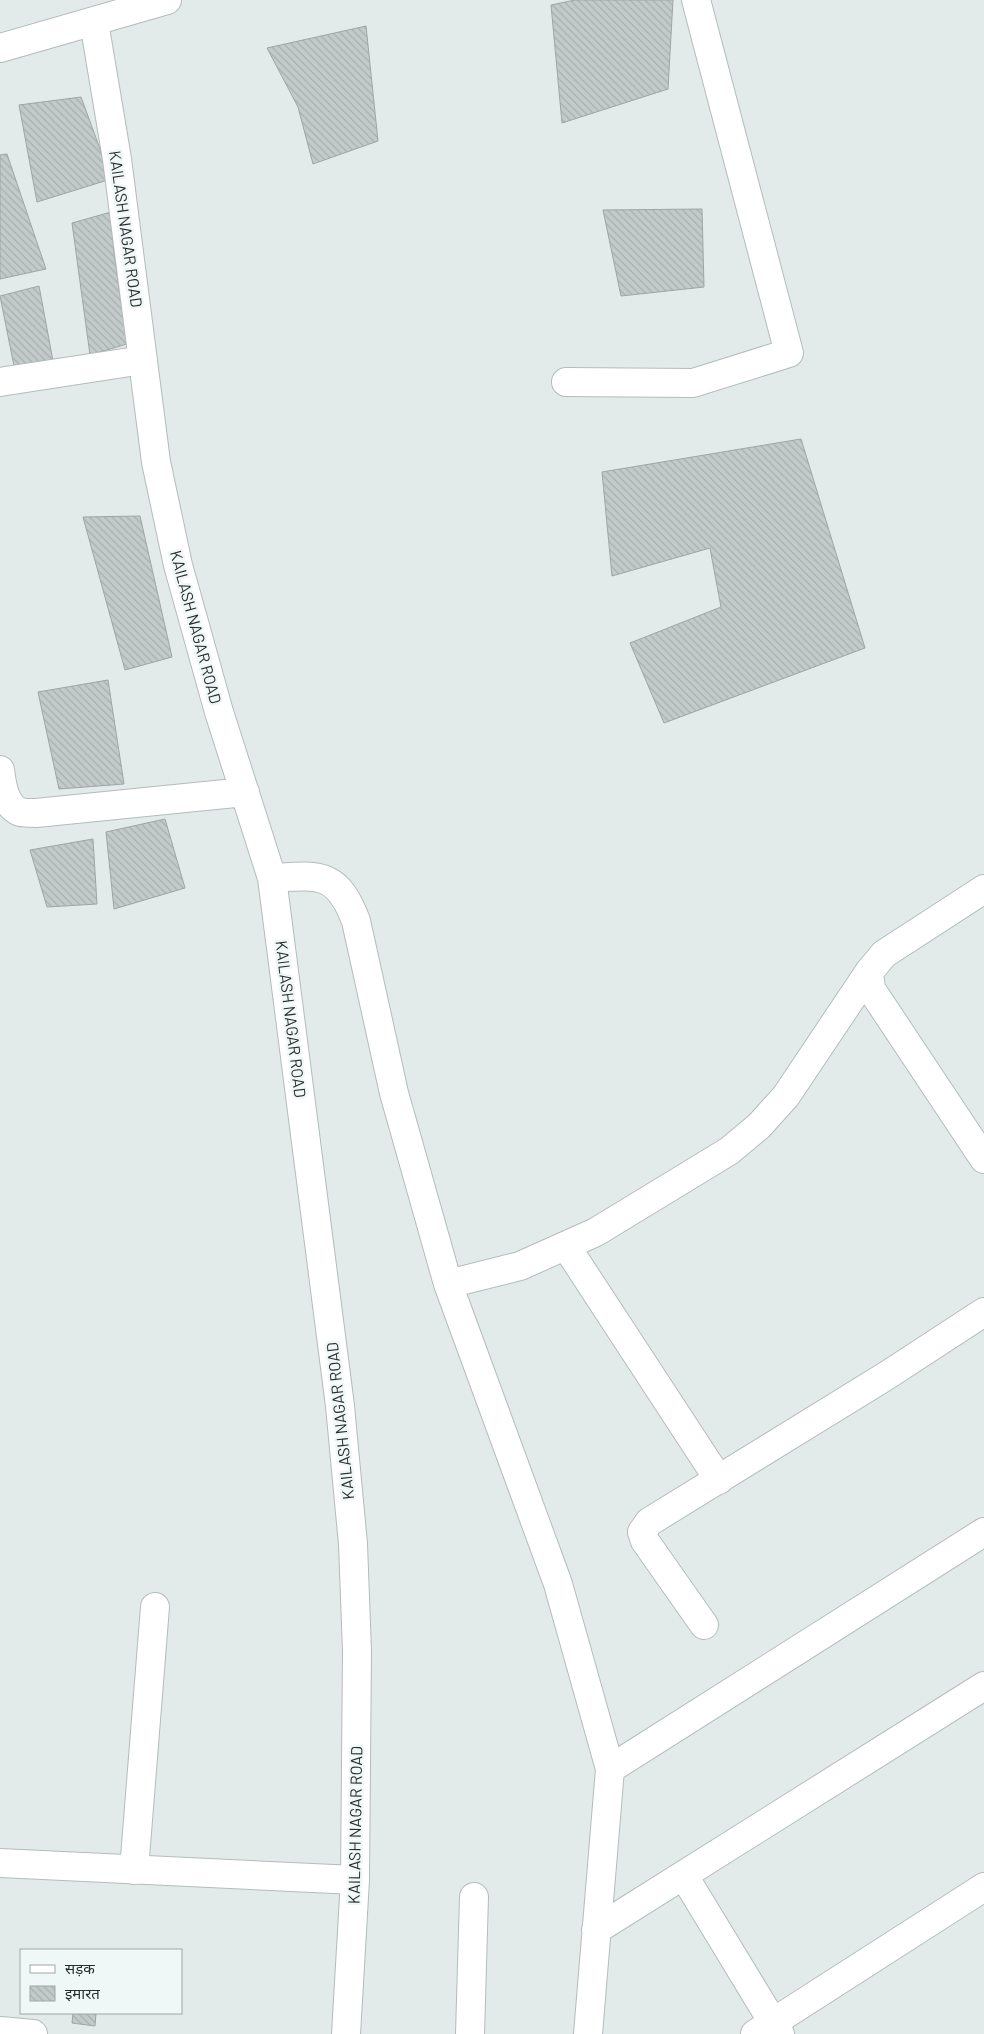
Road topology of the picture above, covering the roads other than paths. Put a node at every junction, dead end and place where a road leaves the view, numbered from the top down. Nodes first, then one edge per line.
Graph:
1 (168, 0) edge
2 (696, 0) edge
3 (94, 22) junction
4 (0, 48) edge
5 (143, 360) junction
6 (0, 382) edge
7 (566, 382) dead end
8 (0, 770) edge
9 (245, 792) junction
10 (272, 878) junction
11 (984, 889) edge
12 (868, 972) junction
13 (984, 1159) edge
14 (566, 1246) junction
15 (448, 1284) junction
16 (984, 1312) edge
17 (719, 1480) junction
18 (984, 1532) edge
19 (155, 1607) dead end
20 (704, 1625) dead end
21 (984, 1686) edge
22 (610, 1769) junction
23 (0, 1863) edge
24 (134, 1870) junction
25 (684, 1876) junction
26 (355, 1880) junction
27 (984, 1888) edge
28 (474, 1897) dead end
29 (596, 1930) junction
30 (769, 2030) edge
31 (0, 2031) edge
32 (33, 2034) edge
33 (346, 2034) edge
34 (470, 2034) edge
35 (588, 2034) edge

1 - 3 street
2 - 7 street
3 - 4 street
3 - 5 street, KAILASH NAGAR ROAD
5 - 6 street
5 - 9 street, KAILASH NAGAR ROAD
8 - 9 street
9 - 10 street, KAILASH NAGAR ROAD
10 - 15 street
10 - 26 street, KAILASH NAGAR ROAD
11 - 12 street
12 - 13 street
12 - 14 street
14 - 15 street
14 - 17 street
15 - 22 street
16 - 17 street
17 - 20 street
18 - 22 street
19 - 24 street
21 - 25 street
22 - 29 street
23 - 24 street
24 - 26 street
25 - 29 street
25 - 30 street
26 - 33 street, KAILASH NAGAR ROAD
27 - 30 street
28 - 34 street
29 - 35 street
31 - 32 street

